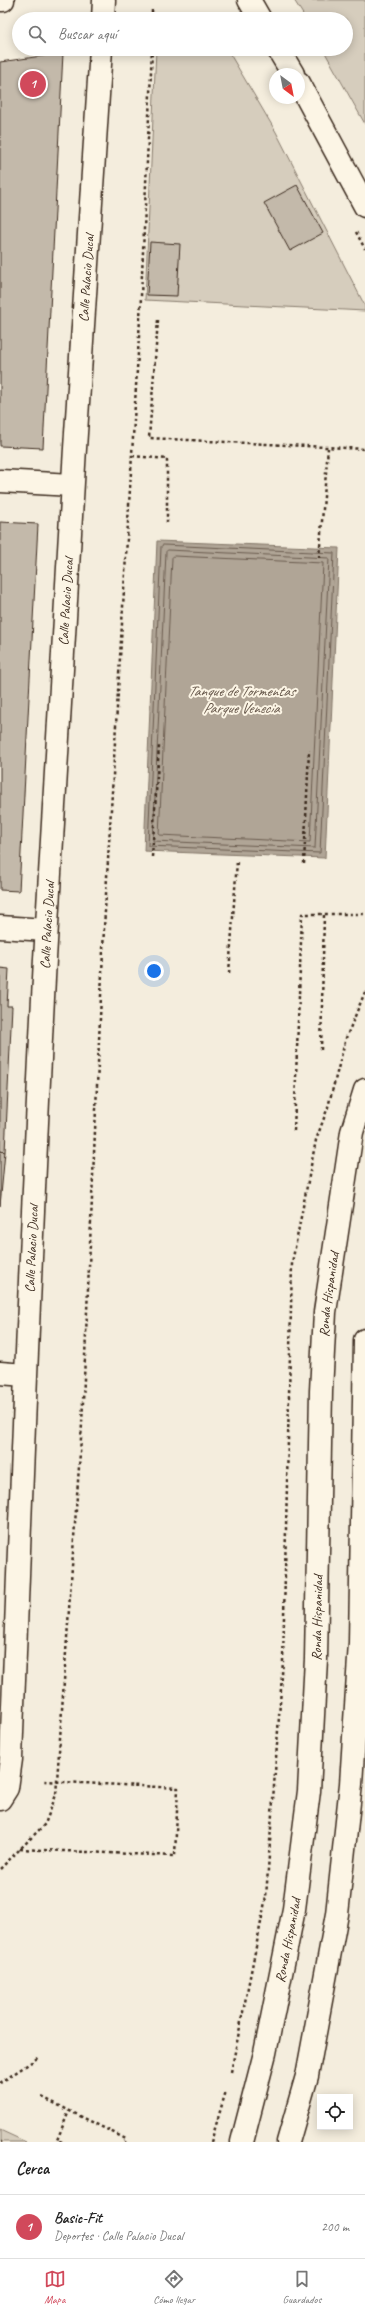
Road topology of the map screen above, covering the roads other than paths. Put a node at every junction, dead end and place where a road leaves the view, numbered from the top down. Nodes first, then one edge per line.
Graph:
1 (104, 0) edge
2 (249, 0) edge
3 (103, 12) edge
4 (256, 12) edge
5 (101, 56) edge
6 (282, 56) edge
7 (290, 68) edge
8 (305, 94) edge
9 (365, 206) edge
10 (0, 481) edge
11 (72, 484) junction
12 (0, 927) edge
13 (46, 930) junction
14 (365, 1090) edge
15 (365, 1340) edge
16 (0, 1373) edge
17 (25, 1375) junction
18 (0, 1799) edge
19 (242, 2142) edge
20 (288, 2142) edge

1 - 3 main road
2 - 4 main road
5 - 11 main road, Calle Palacio Ducal
6 - 7 main road
8 - 9 main road
10 - 11 main road
11 - 13 main road, Calle Palacio Ducal
12 - 13 main road
13 - 17 main road, Calle Palacio Ducal
14 - 19 main road, Ronda Hispanidad
15 - 20 main road
16 - 17 main road
17 - 18 main road, Calle Palacio Ducal

